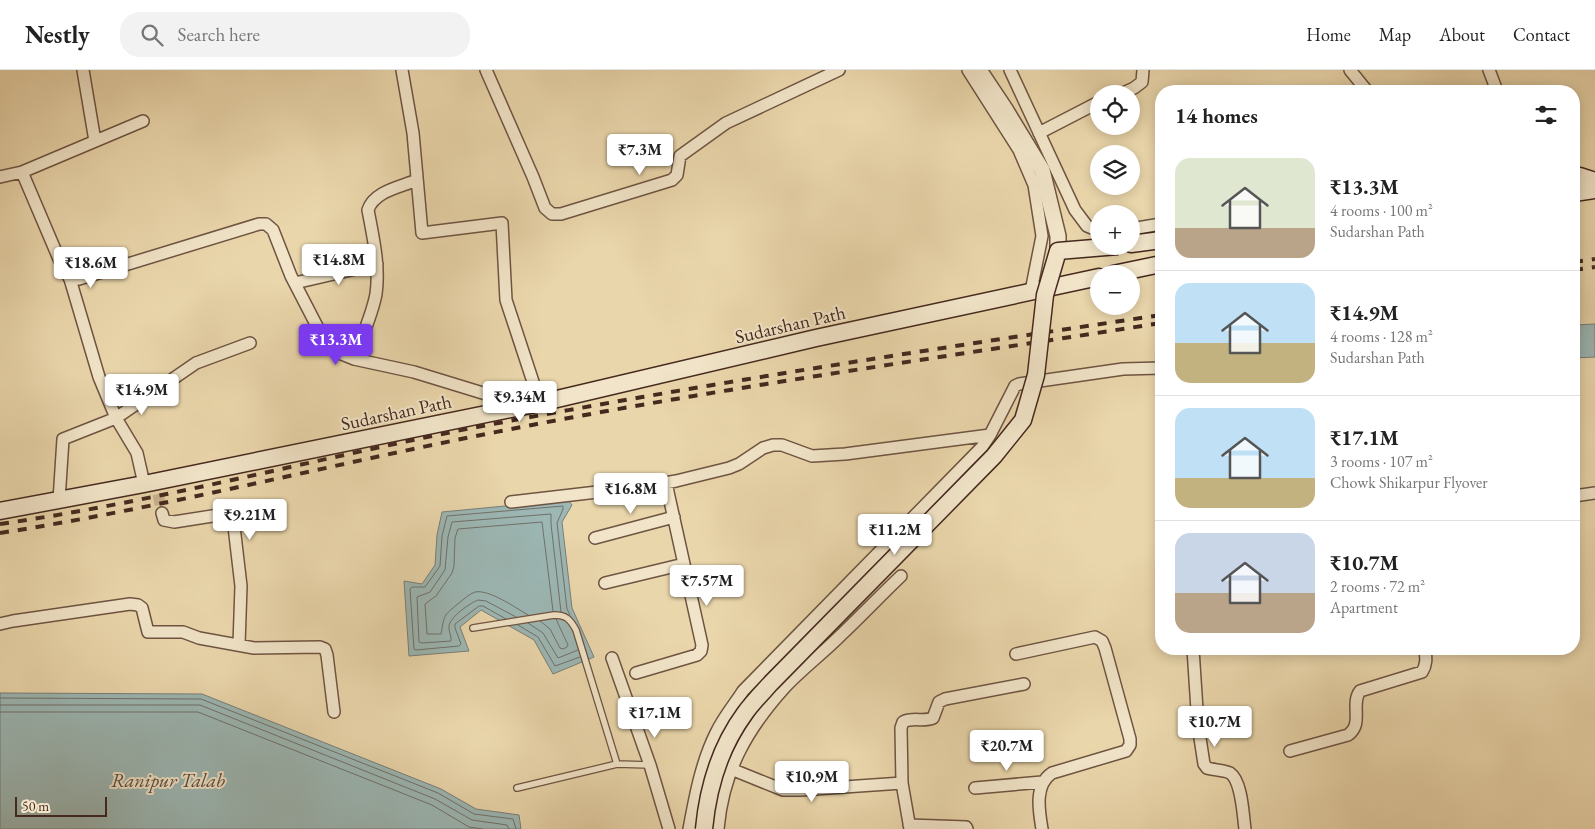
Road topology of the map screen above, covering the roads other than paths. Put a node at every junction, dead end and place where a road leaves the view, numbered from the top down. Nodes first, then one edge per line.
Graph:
1 (83, 70) edge
2 (402, 70) edge
3 (486, 70) edge
4 (839, 70) edge
5 (968, 70) edge
6 (979, 70) edge
7 (1010, 70) edge
8 (1143, 70) edge
9 (1350, 70) edge
10 (1489, 70) edge
11 (1138, 85) edge
12 (1362, 85) edge
13 (1495, 85) edge
14 (1090, 107) edge
15 (143, 121) dead end
16 (1039, 133) junction
17 (95, 140) junction
18 (22, 172) junction
19 (0, 177) edge
20 (417, 180) junction
21 (1595, 190) edge
22 (1580, 192) edge
23 (1155, 225) edge
24 (1090, 227) edge
25 (1140, 228) edge
26 (1155, 241) edge
27 (1140, 243) edge
28 (1090, 248) edge
29 (1058, 251) junction
30 (377, 264) junction
31 (1155, 265) edge
32 (1140, 268) edge
33 (70, 279) junction
34 (1090, 279) edge
35 (295, 283) junction
36 (1032, 290) junction
37 (250, 343) dead end
38 (354, 359) junction
39 (1155, 368) edge
40 (540, 403) junction
41 (510, 409) junction
42 (116, 418) junction
43 (990, 435) junction
44 (666, 483) junction
45 (152, 486) junction
46 (1595, 493) edge
47 (1580, 495) edge
48 (60, 500) junction
49 (511, 502) dead end
50 (0, 511) edge
51 (162, 513) dead end
52 (674, 516) junction
53 (595, 538) dead end
54 (684, 564) junction
55 (901, 576) dead end
56 (605, 583) dead end
57 (0, 624) edge
58 (473, 628) dead end
59 (239, 645) junction
60 (1016, 654) dead end
61 (1193, 655) edge
62 (1426, 655) edge
63 (612, 658) dead end
64 (636, 674) dead end
65 (1024, 684) dead end
66 (334, 712) dead end
67 (1290, 751) dead end
68 (617, 764) junction
69 (650, 766) junction
70 (731, 769) junction
71 (1042, 782) junction
72 (902, 783) junction
73 (517, 788) dead end
74 (975, 788) dead end
75 (909, 827) edge
76 (669, 829) edge
77 (688, 829) edge
78 (704, 829) edge
79 (718, 829) edge
80 (966, 829) edge
81 (1042, 829) edge
82 (1245, 829) edge

1 - 17 street
2 - 20 street
3 - 4 street
5 - 36 street
6 - 29 street
7 - 16 street
8 - 11 street
9 - 12 street
10 - 13 street
14 - 16 street
15 - 17 street
16 - 24 street
17 - 18 street
18 - 19 street
18 - 33 street
20 - 30 street
20 - 40 street
21 - 22 main road
23 - 25 street
26 - 27 main road
28 - 29 main road, bridge
29 - 78 main road, bridge
30 - 35 street
30 - 38 street
31 - 32 main road
33 - 35 street
33 - 42 street
34 - 36 main road, Sudarshan Path
35 - 38 street
36 - 40 main road, Sudarshan Path
37 - 42 street
38 - 41 street
39 - 43 street
40 - 41 main road, Sudarshan Path
41 - 45 main road, Sudarshan Path
42 - 45 street
42 - 48 street
43 - 44 street
43 - 77 street
44 - 49 street
44 - 52 street
45 - 48 main road, Sudarshan Path
46 - 47 street
48 - 50 main road, Sudarshan Path
51 - 59 street
52 - 53 street
52 - 54 street
54 - 56 street
54 - 64 street
55 - 70 street
57 - 59 street
58 - 68 lane
59 - 66 street
60 - 71 street
61 - 82 street
62 - 67 street
63 - 69 street
65 - 72 street
68 - 69 lane
68 - 73 lane
69 - 76 street
70 - 72 street
70 - 79 street
71 - 74 street
71 - 81 street
72 - 75 street
75 - 80 street

